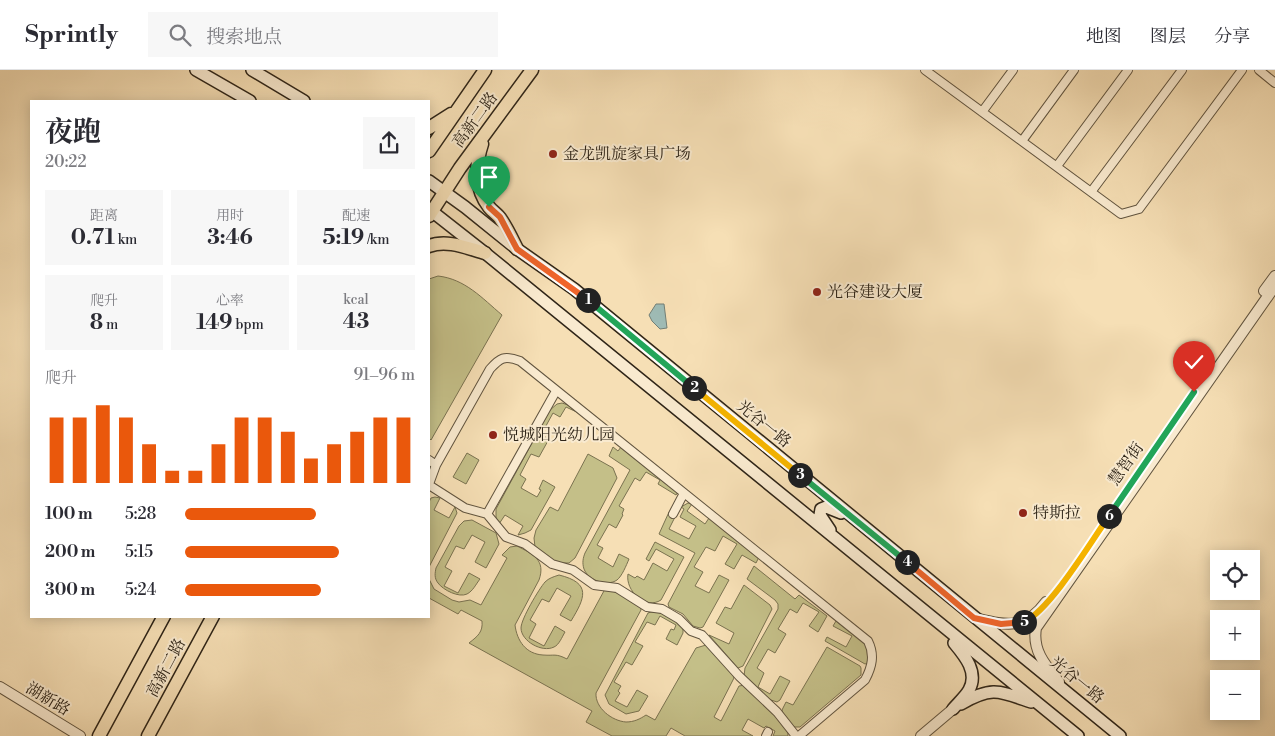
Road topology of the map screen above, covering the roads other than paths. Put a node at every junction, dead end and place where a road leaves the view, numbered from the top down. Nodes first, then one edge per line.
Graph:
1 (196, 70) edge
2 (252, 70) edge
3 (485, 70) edge
4 (532, 70) edge
5 (925, 70) edge
6 (1013, 70) edge
7 (1074, 70) edge
8 (1128, 70) edge
9 (1182, 70) edge
10 (1242, 70) edge
11 (1259, 70) edge
12 (1275, 83) edge
13 (248, 100) edge
14 (302, 100) edge
15 (455, 111) junction
16 (982, 112) junction
17 (430, 127) edge
18 (486, 134) junction
19 (1022, 141) junction
20 (430, 148) edge
21 (1057, 166) junction
22 (430, 182) edge
23 (444, 192) junction
24 (1091, 192) junction
25 (430, 212) edge
26 (430, 246) edge
27 (517, 249) junction
28 (485, 253) junction
29 (1275, 276) edge
30 (1275, 286) edge
31 (556, 391) junction
32 (430, 461) edge
33 (436, 465) junction
34 (430, 481) edge
35 (430, 485) edge
36 (684, 493) junction
37 (486, 514) junction
38 (673, 514) dead end
39 (860, 524) junction
40 (843, 546) junction
41 (163, 618) edge
42 (212, 618) edge
43 (974, 618) junction
44 (938, 624) junction
45 (0, 688) edge
46 (1068, 693) junction
47 (1040, 705) junction
48 (954, 709) junction
49 (80, 736) edge
50 (99, 736) edge
51 (148, 736) edge
52 (798, 736) edge
53 (921, 736) edge
54 (1078, 736) edge
55 (1120, 736) edge

1 - 13 main road
2 - 14 main road
3 - 15 main road, 高新二路
4 - 18 main road, 高新二路
5 - 16 street
6 - 16 street
7 - 19 street
8 - 21 street
9 - 24 street
10 - 24 street
11 - 12 street
15 - 17 main road
15 - 20 main road, 高新二路
16 - 19 street
18 - 23 main road, 高新二路
18 - 27 main road
19 - 21 street
21 - 24 street
22 - 23 main road, 光谷一路
23 - 25 main road, 高新二路
23 - 27 main road, 光谷一路
25 - 28 main road
26 - 28 main road
27 - 39 main road, 光谷一路
28 - 40 main road
29 - 43 street, 慧智街
30 - 46 street, 慧智街
31 - 33 street
31 - 36 street
31 - 37 street
32 - 33 street
33 - 34 street
35 - 37 street
36 - 38 street
36 - 52 street
37 - 52 street
39 - 40 main road
39 - 43 main road, 光谷一路
40 - 44 main road
41 - 50 main road, 高新二路
42 - 51 main road, 高新二路
43 - 46 main road, 光谷一路
44 - 47 main road
44 - 48 main road
45 - 49 street, 湖新路
46 - 55 main road, 光谷一路
47 - 48 main road
47 - 54 main road
48 - 53 street

